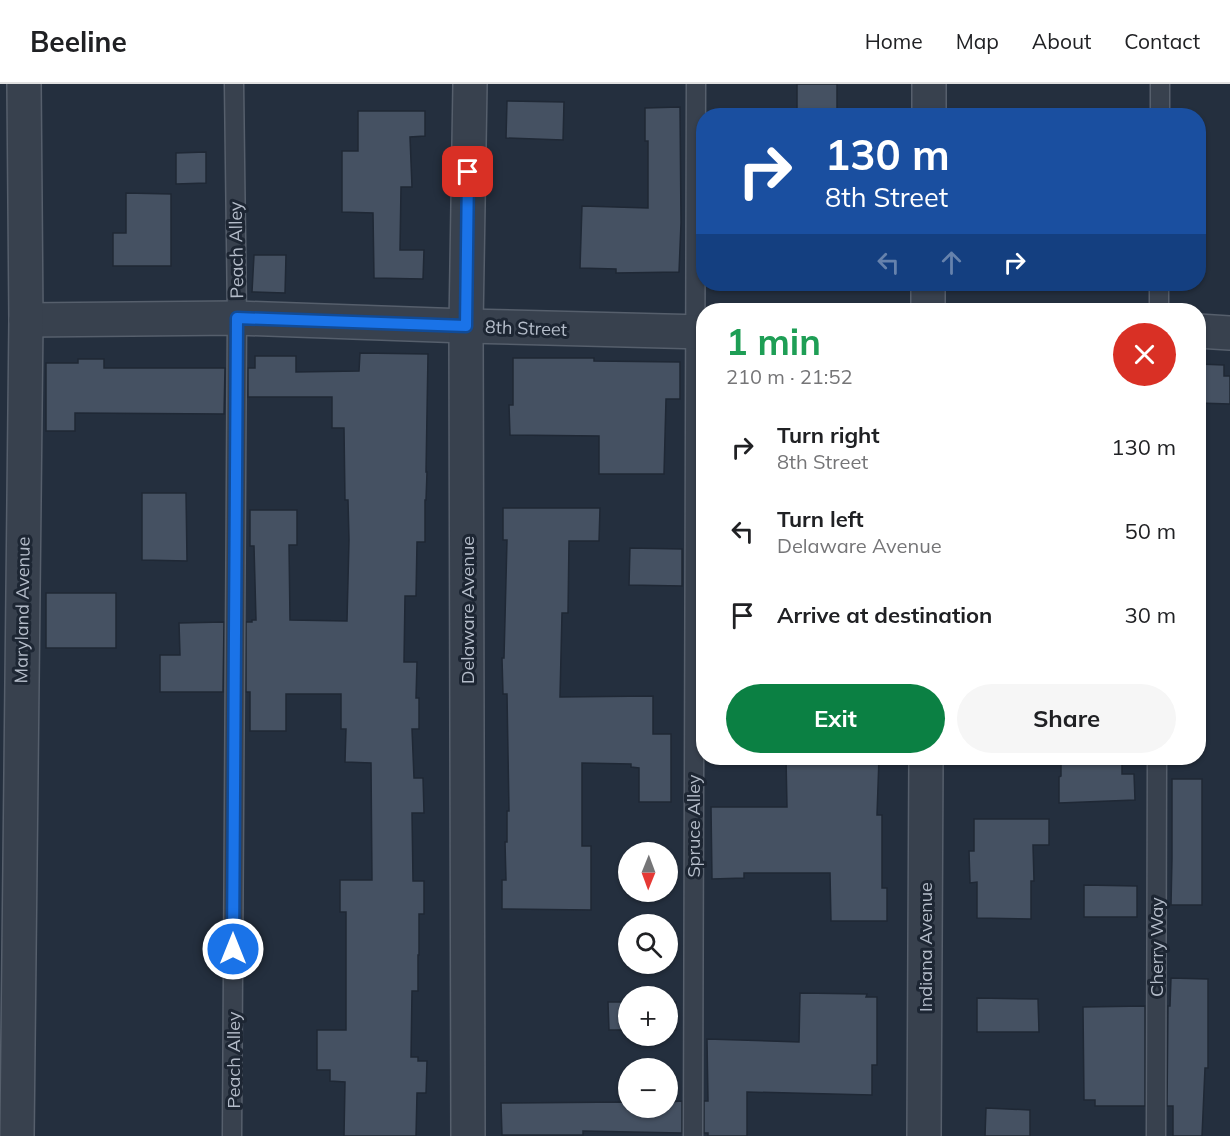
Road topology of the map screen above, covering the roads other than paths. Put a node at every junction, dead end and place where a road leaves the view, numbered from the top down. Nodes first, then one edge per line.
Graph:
1 (24, 84) edge
2 (234, 84) edge
3 (470, 84) edge
4 (696, 84) edge
5 (929, 84) edge
6 (1160, 84) edge
7 (696, 108) edge
8 (929, 108) edge
9 (1160, 108) edge
10 (237, 318) junction
11 (26, 320) junction
12 (466, 326) junction
13 (696, 332) edge
14 (1206, 332) edge
15 (1230, 333) edge
16 (696, 734) edge
17 (926, 765) edge
18 (1157, 765) edge
19 (17, 1136) edge
20 (232, 1136) edge
21 (468, 1136) edge
22 (693, 1136) edge
23 (924, 1136) edge
24 (1156, 1136) edge

1 - 11 street, Maryland Avenue
2 - 10 lane, Peach Alley
3 - 12 street, Delaware Avenue
4 - 7 lane, Spruce Alley
5 - 8 street
6 - 9 lane
10 - 11 street, 8th Street
10 - 12 street, 8th Street
10 - 20 lane, Peach Alley
11 - 19 street, Maryland Avenue
12 - 13 street, 8th Street
12 - 21 street, Delaware Avenue
14 - 15 street
16 - 22 lane, Spruce Alley
17 - 23 street, Indiana Avenue
18 - 24 lane, Cherry Way

